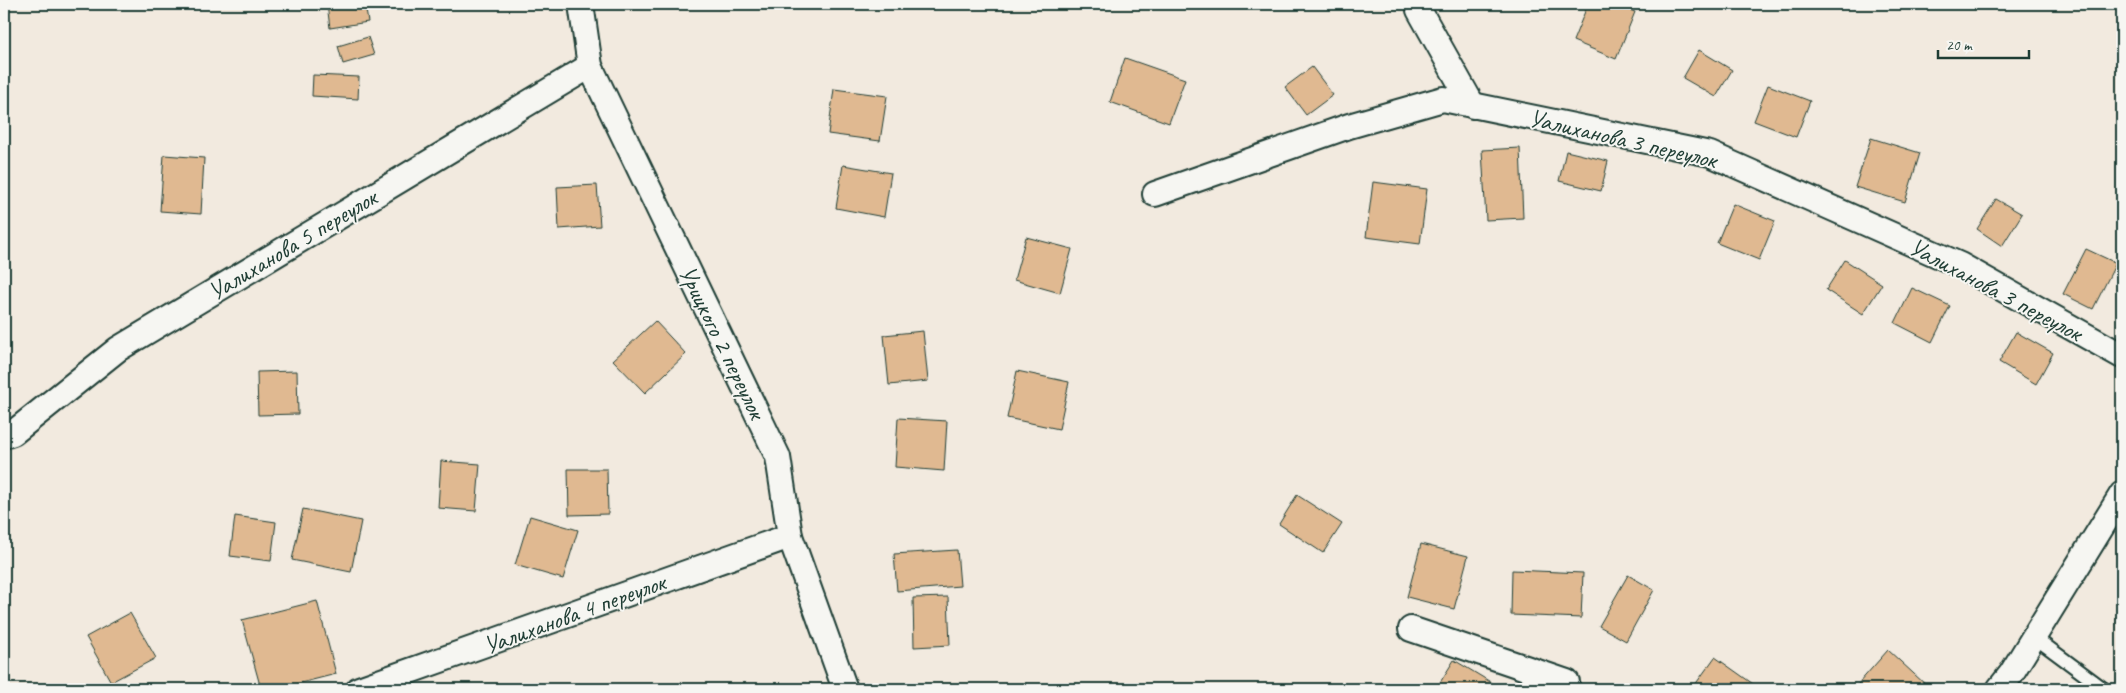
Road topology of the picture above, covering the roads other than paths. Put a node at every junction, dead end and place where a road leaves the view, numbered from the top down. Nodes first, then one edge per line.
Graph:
1 (580, 4) edge
2 (1422, 4) edge
3 (590, 66) junction
4 (1473, 106) junction
5 (1155, 194) dead end
6 (2122, 356) edge
7 (4, 436) edge
8 (2122, 494) edge
9 (790, 536) junction
10 (1411, 629) dead end
11 (2034, 637) junction
12 (359, 689) edge
13 (845, 689) edge
14 (1567, 689) edge
15 (1999, 689) edge
16 (2104, 689) edge

1 - 3 street, Урицкого 2 переулок
2 - 4 street
3 - 7 street, Уалиханова 5 переулок
3 - 9 street, Урицкого 2 переулок
4 - 5 street, Уалиханова 3 переулок
4 - 6 street, Уалиханова 3 переулок
8 - 11 street
9 - 12 street, Уалиханова 4 переулок
9 - 13 street, Урицкого 2 переулок
10 - 14 street
11 - 15 street
11 - 16 lane

